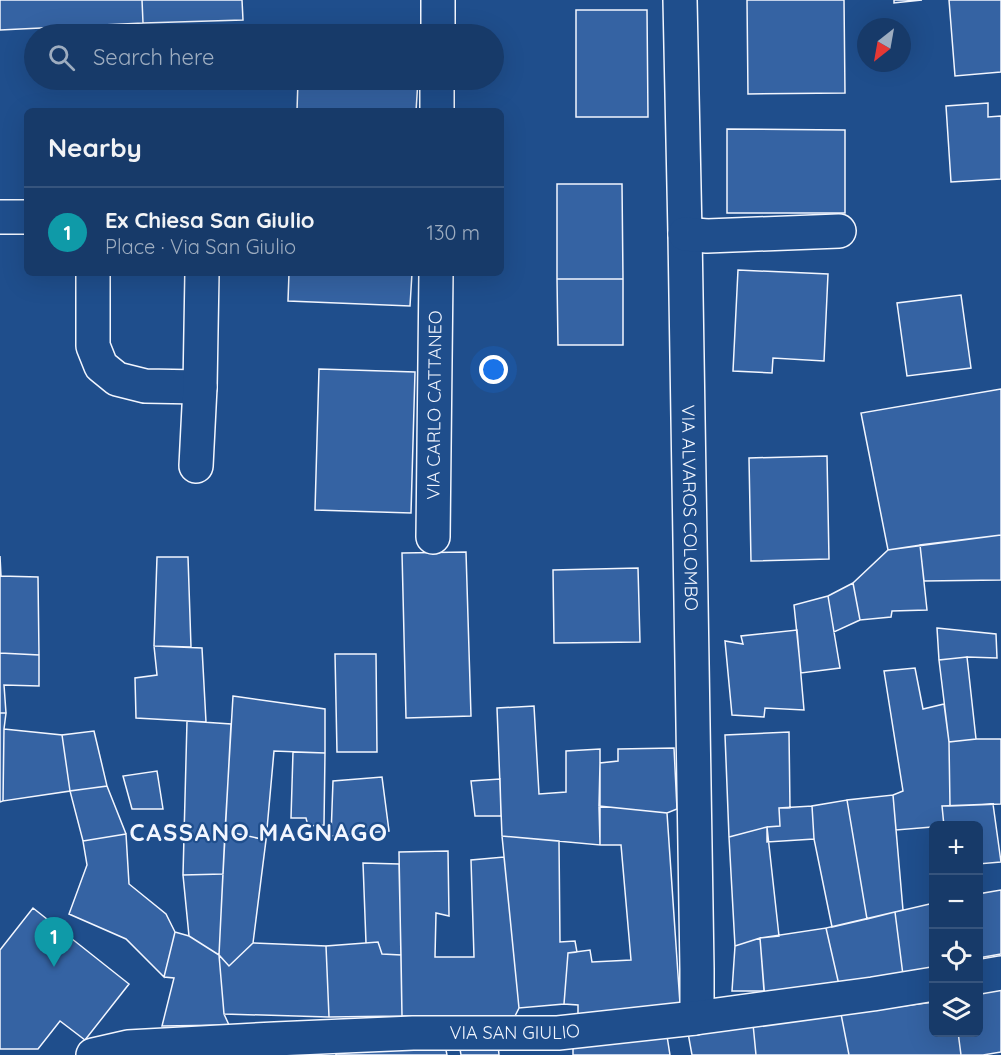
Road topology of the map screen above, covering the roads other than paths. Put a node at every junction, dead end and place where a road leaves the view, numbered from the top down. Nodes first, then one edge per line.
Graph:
1 (438, 0) edge
2 (680, 0) edge
3 (438, 24) edge
4 (437, 90) edge
5 (437, 108) edge
6 (0, 217) edge
7 (24, 217) edge
8 (839, 231) dead end
9 (685, 234) junction
10 (93, 276) edge
11 (202, 276) edge
12 (436, 276) edge
13 (200, 387) junction
14 (195, 466) dead end
15 (433, 537) dead end
16 (1001, 974) edge
17 (983, 976) edge
18 (929, 985) edge
19 (695, 1018) junction
20 (93, 1055) edge

1 - 3 street
2 - 9 street, VIA ALVAROS COLOMBO
4 - 5 street
6 - 7 street
8 - 9 street
9 - 19 street, VIA ALVAROS COLOMBO
10 - 13 street
11 - 13 street
12 - 15 street, VIA CARLO CATTANEO
13 - 14 street
16 - 17 street
18 - 19 street, VIA SAN GIULIO
19 - 20 street, VIA SAN GIULIO

